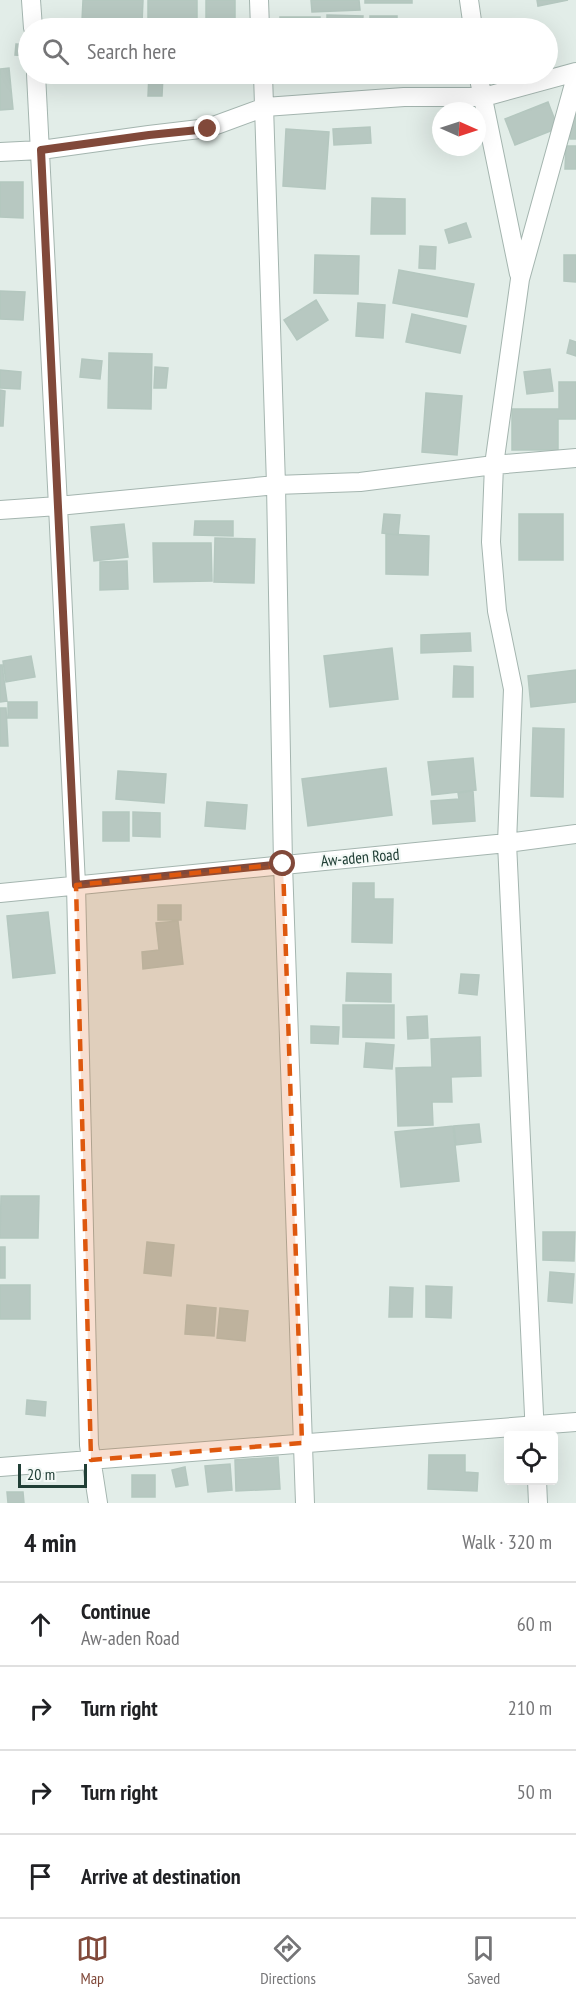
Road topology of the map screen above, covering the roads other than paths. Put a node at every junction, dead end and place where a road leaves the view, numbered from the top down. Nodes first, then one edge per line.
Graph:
1 (31, 0) edge
2 (258, 0) edge
3 (470, 0) edge
4 (32, 18) edge
5 (259, 18) edge
6 (472, 18) edge
7 (576, 72) edge
8 (558, 77) edge
9 (576, 77) edge
10 (37, 84) edge
11 (264, 84) edge
12 (479, 84) edge
13 (532, 84) edge
14 (484, 97) junction
15 (265, 107) junction
16 (41, 150) junction
17 (0, 152) edge
18 (520, 279) junction
19 (576, 458) edge
20 (494, 465) junction
21 (276, 485) junction
22 (58, 506) junction
23 (0, 510) edge
24 (576, 834) edge
25 (507, 843) junction
26 (283, 864) junction
27 (76, 885) junction
28 (0, 893) edge
29 (576, 1422) edge
30 (535, 1430) edge
31 (302, 1443) junction
32 (91, 1460) junction
33 (0, 1467) edge
34 (537, 1485) edge
35 (98, 1503) edge
36 (305, 1503) edge
37 (538, 1503) edge

1 - 4 street
2 - 5 street
3 - 6 street
7 - 8 street
9 - 18 street
10 - 16 street
11 - 15 street
12 - 14 street
13 - 14 street
14 - 15 street
14 - 18 street
15 - 16 street
15 - 21 street
16 - 17 street
16 - 22 street
18 - 20 street
19 - 20 street
20 - 21 street
20 - 25 street
21 - 22 street
21 - 26 street
22 - 23 street
22 - 27 street
24 - 25 street, Aw-aden Road
25 - 26 street, Aw-aden Road
25 - 30 street
26 - 27 street, Aw-aden Road
26 - 31 street
27 - 28 street, Aw-aden Road
27 - 32 street
29 - 30 street
30 - 31 street
31 - 32 street
31 - 36 street
32 - 33 street
32 - 35 street
34 - 37 street

